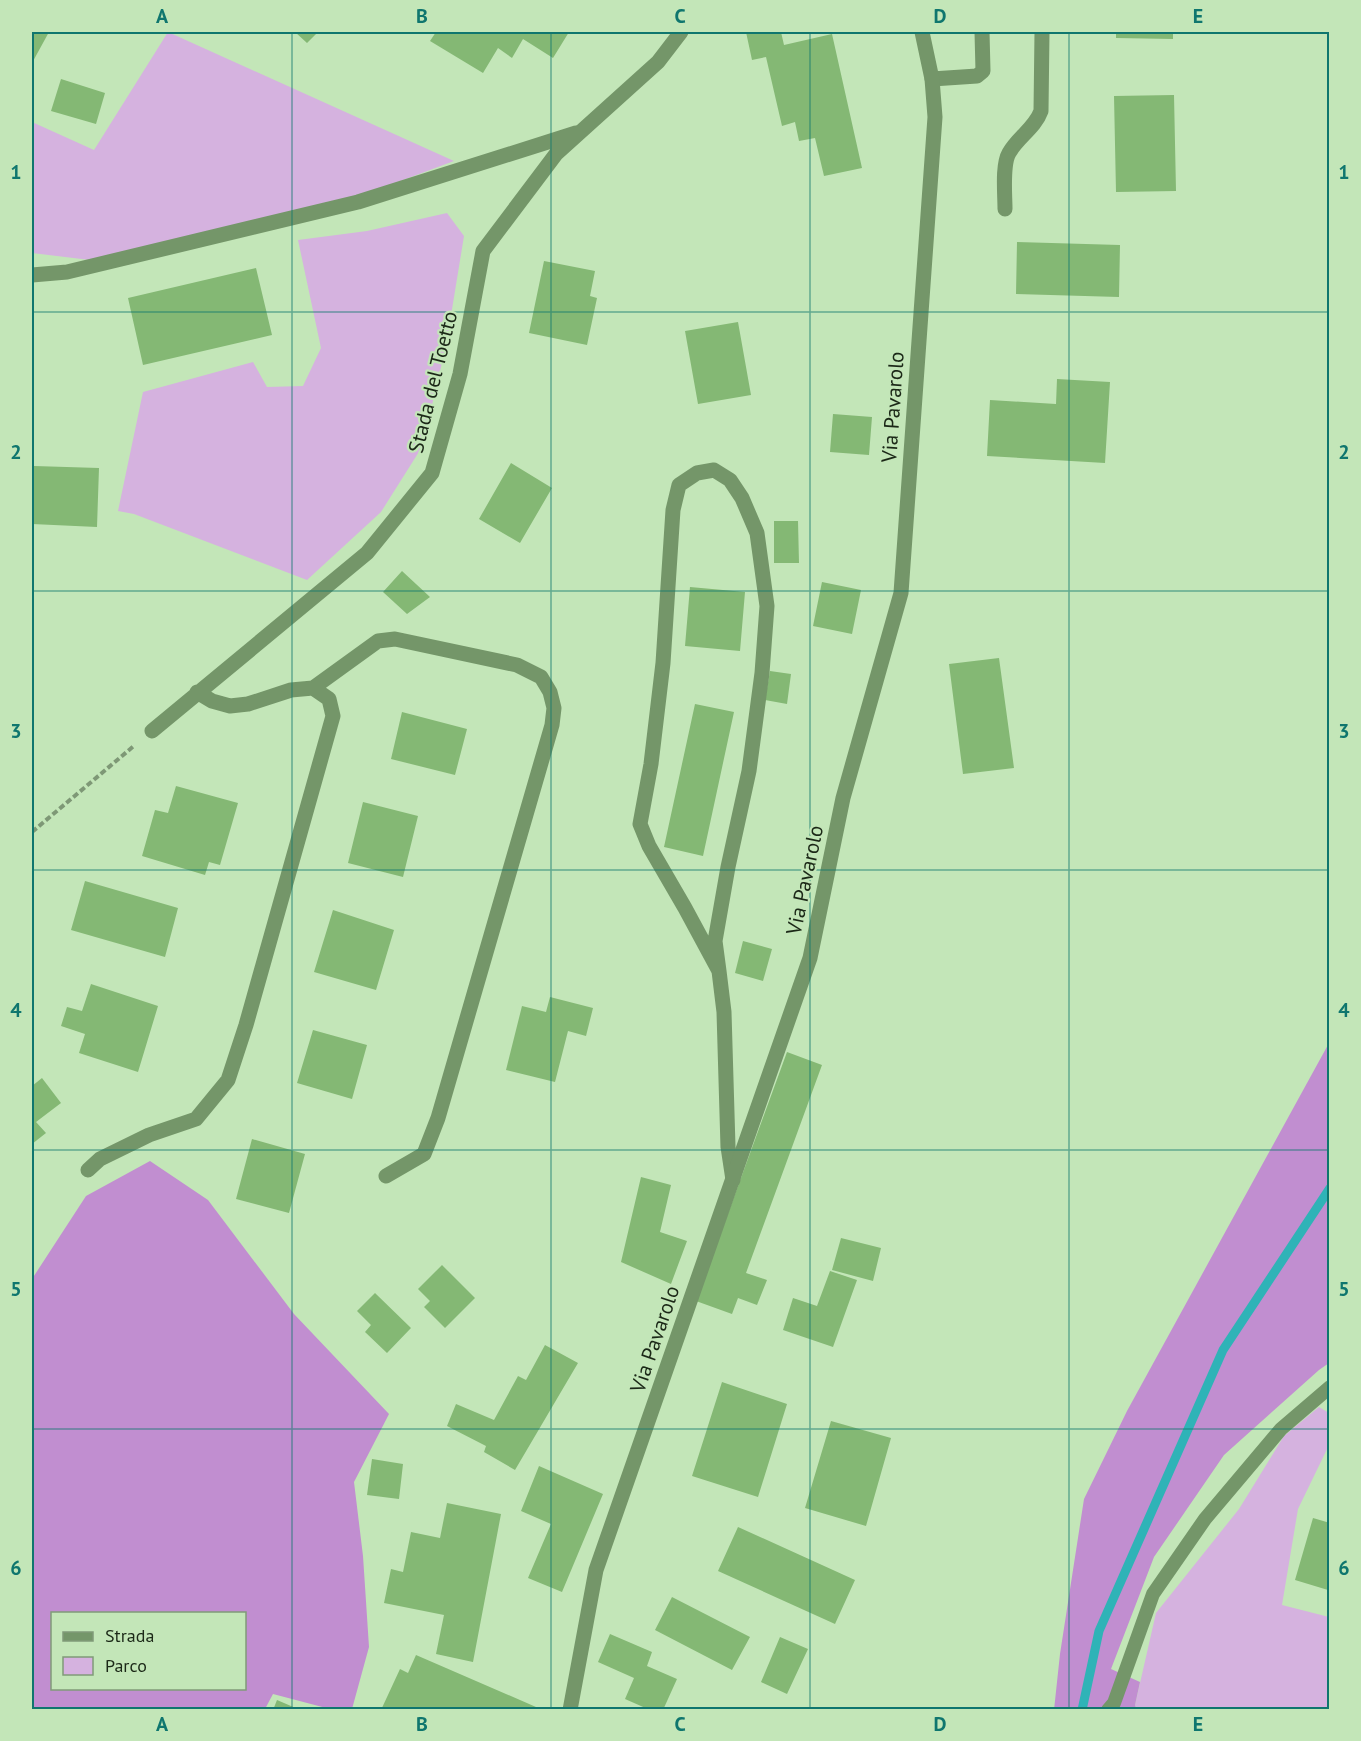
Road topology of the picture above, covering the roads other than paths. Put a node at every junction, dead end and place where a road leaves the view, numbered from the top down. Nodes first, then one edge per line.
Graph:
1 (681, 32) edge
2 (922, 32) edge
3 (982, 32) edge
4 (1042, 32) edge
5 (932, 78) junction
6 (581, 131) junction
7 (1005, 209) dead end
8 (32, 275) edge
9 (313, 688) junction
10 (197, 692) junction
11 (152, 731) road end
12 (719, 971) junction
13 (88, 1170) dead end
14 (386, 1176) dead end
15 (733, 1180) junction
16 (1329, 1387) edge
17 (570, 1710) edge
18 (1108, 1710) edge

1 - 6 street, Stada del Toetto
2 - 5 street, Via Pavarolo
3 - 5 street
4 - 7 street
5 - 15 street, Via Pavarolo
6 - 8 street
6 - 10 street, Stada del Toetto
9 - 10 street
9 - 13 street
9 - 14 street
10 - 11 street, Stada del Toetto
12 - 12 street
12 - 15 street
15 - 17 street, Via Pavarolo
16 - 18 lane

